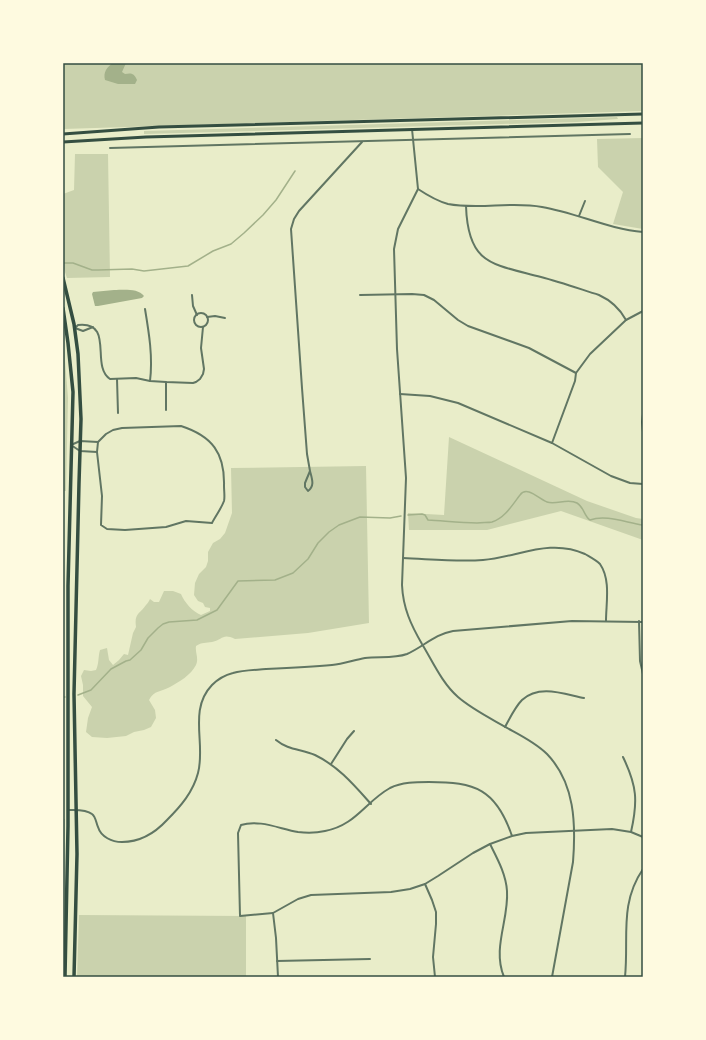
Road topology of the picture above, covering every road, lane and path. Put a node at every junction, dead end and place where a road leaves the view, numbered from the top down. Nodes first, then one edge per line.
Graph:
1 (643, 114) edge
2 (643, 123) edge
3 (412, 130) junction
4 (63, 134) edge
5 (630, 134) dead end
6 (412, 140) junction
7 (63, 142) edge
8 (362, 142) junction
9 (110, 148) dead end
10 (418, 189) junction
11 (585, 201) dead end
12 (466, 206) junction
13 (579, 216) junction
14 (643, 232) edge
15 (63, 278) edge
16 (395, 294) junction
17 (192, 295) dead end
18 (360, 295) dead end
19 (63, 308) edge
20 (145, 309) dead end
21 (643, 311) edge
22 (197, 315) junction
23 (207, 317) junction
24 (225, 318) dead end
25 (626, 320) junction
26 (93, 327) junction
27 (203, 327) junction
28 (75, 328) junction
29 (576, 373) junction
30 (118, 379) junction
31 (150, 381) junction
32 (166, 382) junction
33 (400, 394) junction
34 (166, 410) dead end
35 (118, 413) dead end
36 (643, 414) edge
37 (643, 432) edge
38 (80, 442) junction
39 (98, 442) junction
40 (552, 444) junction
41 (71, 445) junction
42 (80, 451) junction
43 (97, 452) junction
44 (310, 471) junction
45 (643, 483) edge
46 (403, 558) junction
47 (606, 621) junction
48 (639, 622) junction
49 (643, 622) edge
50 (423, 644) junction
51 (643, 674) edge
52 (584, 698) dead end
53 (505, 727) junction
54 (354, 731) dead end
55 (276, 740) dead end
56 (623, 757) dead end
57 (331, 764) junction
58 (371, 804) junction
59 (68, 810) junction
60 (76, 810) junction
61 (574, 830) junction
62 (631, 832) junction
63 (512, 836) junction
64 (643, 836) edge
65 (490, 844) junction
66 (643, 869) edge
67 (424, 884) junction
68 (273, 913) junction
69 (370, 960) dead end
70 (277, 961) junction
71 (66, 977) edge
72 (74, 977) edge
73 (278, 977) edge
74 (435, 977) edge
75 (504, 977) edge
76 (553, 977) edge
77 (625, 977) edge

1 - 4 main road
2 - 3 main road
3 - 6 street
3 - 7 main road
5 - 6 street
6 - 8 street
6 - 10 street
8 - 9 street
8 - 44 street
10 - 12 street
10 - 16 street
11 - 13 street
12 - 13 street
12 - 25 street
13 - 14 street
15 - 28 main road
16 - 18 street
16 - 29 street
16 - 33 street
17 - 22 street
19 - 41 main road
20 - 31 street
21 - 25 street
22 - 23 street
22 - 27 street
23 - 24 street
23 - 27 street
25 - 29 street
26 - 28 street
26 - 28 street
26 - 30 street
27 - 32 street
28 - 38 main road
29 - 40 street
30 - 31 street
30 - 35 street
31 - 32 street
32 - 34 street
33 - 40 street
33 - 46 street
36 - 37 street
38 - 39 street
38 - 41 street
38 - 42 main road
39 - 43 street
39 - 43 street
40 - 45 street
41 - 42 street
41 - 59 main road
42 - 43 street
42 - 60 main road
44 - 44 street
46 - 47 street
46 - 50 street
47 - 48 street
47 - 50 street
48 - 49 street
48 - 51 street
50 - 53 street
50 - 60 street
52 - 53 street
53 - 61 street
54 - 57 street
55 - 57 street
56 - 62 street
57 - 58 street
58 - 63 street
58 - 68 street
59 - 60 street
59 - 71 main road
60 - 72 main road
61 - 62 street
61 - 63 street
61 - 76 street
62 - 64 street
63 - 65 street
65 - 67 street
65 - 75 street
66 - 77 street
67 - 68 street
67 - 74 street
68 - 70 street
69 - 70 street
70 - 73 street

